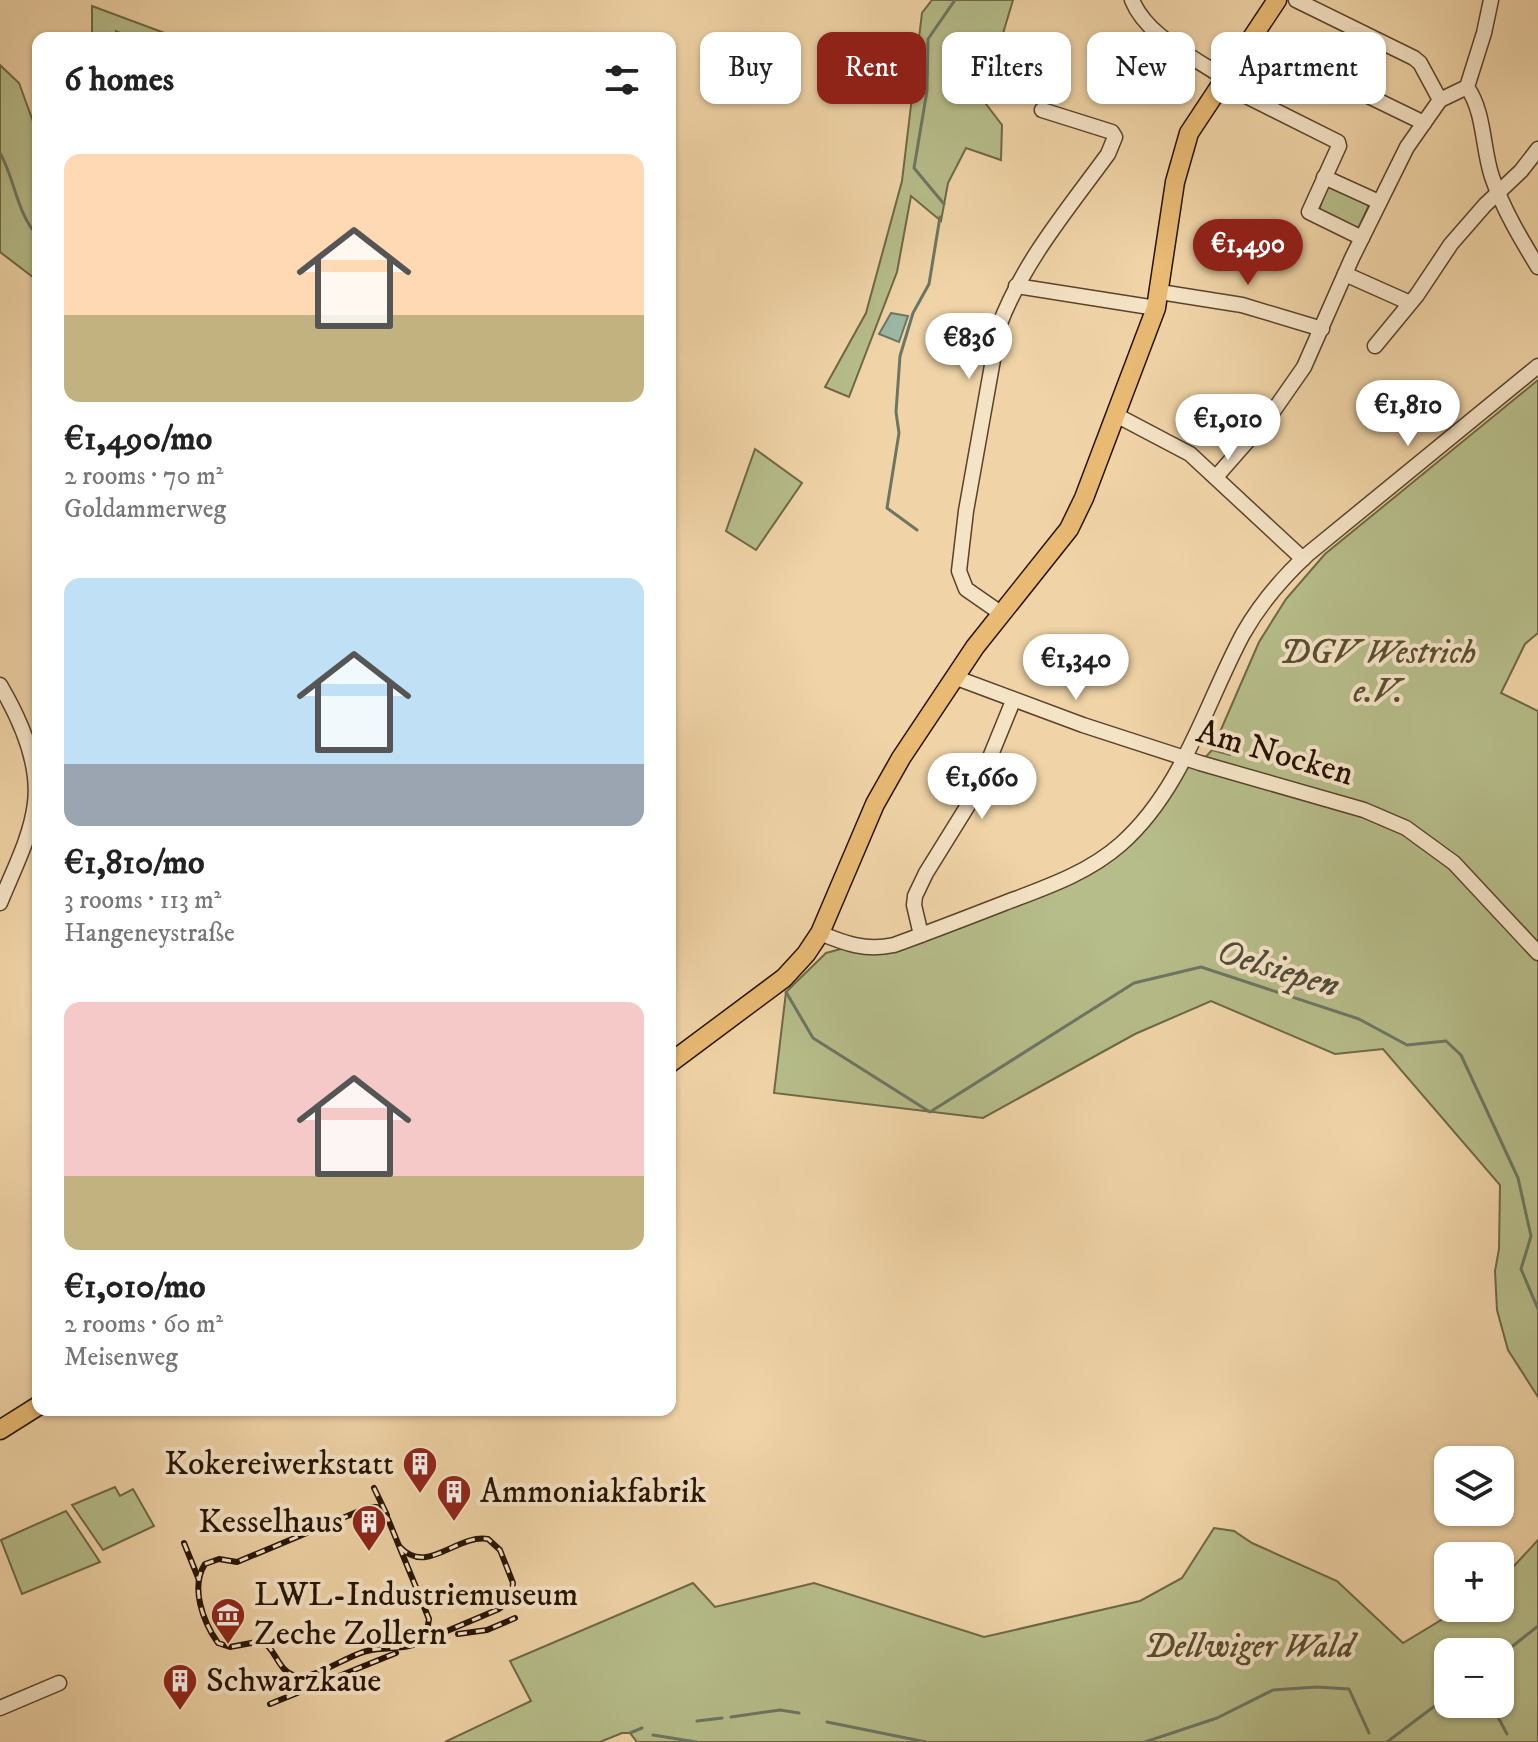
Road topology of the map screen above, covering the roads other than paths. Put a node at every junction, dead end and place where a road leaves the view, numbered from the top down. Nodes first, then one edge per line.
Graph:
1 (1132, 0) edge
2 (1277, 0) edge
3 (1296, 0) edge
4 (1491, 0) edge
5 (1256, 32) edge
6 (1211, 72) edge
7 (1467, 87) junction
8 (1211, 98) edge
9 (1440, 100) junction
10 (1267, 104) edge
11 (1385, 104) edge
12 (1042, 110) dead end
13 (1424, 123) junction
14 (1538, 149) edge
15 (1324, 177) junction
16 (1498, 193) junction
17 (1379, 202) junction
18 (1362, 238) junction
19 (1538, 267) edge
20 (1345, 274) junction
21 (1016, 286) junction
22 (1158, 300) junction
23 (1410, 303) junction
24 (1322, 329) junction
25 (1375, 346) dead end
26 (1538, 366) edge
27 (1116, 415) junction
28 (1216, 477) junction
29 (1303, 559) junction
30 (1002, 614) junction
31 (954, 677) junction
32 (0, 685) edge
33 (1013, 701) junction
34 (1184, 758) junction
35 (32, 763) edge
36 (32, 818) edge
37 (0, 903) edge
38 (820, 933) junction
39 (921, 935) junction
40 (1538, 953) edge
41 (676, 1059) edge
42 (32, 1410) edge
43 (0, 1430) edge
44 (59, 1683) dead end
45 (0, 1708) edge

1 - 6 street
2 - 5 main road
3 - 9 street
4 - 7 street
7 - 9 street
7 - 16 street
8 - 22 main road
9 - 13 street
10 - 15 street
11 - 13 street
12 - 21 street
13 - 17 street
14 - 16 street
15 - 17 street
15 - 18 street
16 - 19 street
16 - 23 street
17 - 18 street
18 - 20 street
20 - 23 street
20 - 24 street
21 - 22 street
21 - 30 street
22 - 24 street
22 - 27 main road
23 - 25 street
24 - 28 street
26 - 29 street
27 - 28 street
27 - 30 main road
28 - 29 street
29 - 34 street
30 - 31 main road
31 - 33 street, Am Nocken
31 - 38 main road
32 - 35 street
33 - 34 street, Am Nocken
33 - 39 street
34 - 39 street
34 - 40 street, Am Nocken
36 - 37 street
38 - 39 street
38 - 41 main road
42 - 43 main road
44 - 45 street

